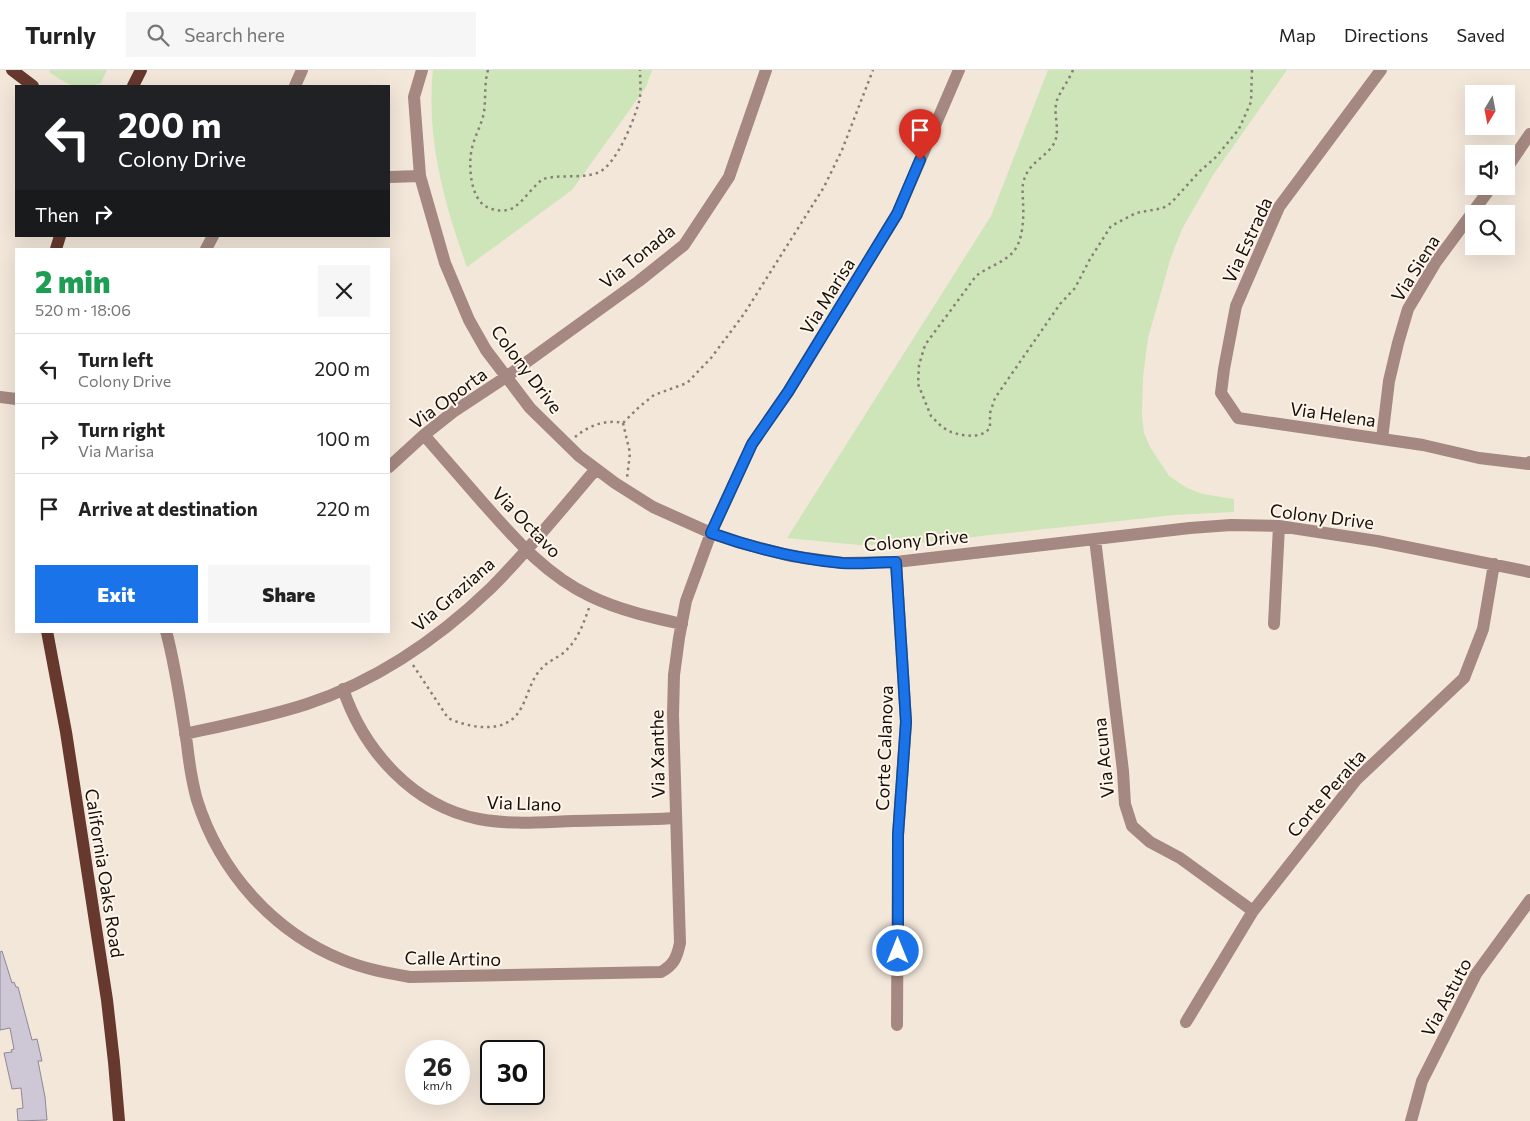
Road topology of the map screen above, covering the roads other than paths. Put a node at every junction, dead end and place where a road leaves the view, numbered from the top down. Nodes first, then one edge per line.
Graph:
1 (12, 70) edge
2 (141, 70) edge
3 (302, 70) edge
4 (422, 70) edge
5 (766, 70) edge
6 (959, 70) edge
7 (1381, 70) edge
8 (32, 85) edge
9 (134, 85) edge
10 (295, 85) edge
11 (1530, 134) edge
12 (1515, 156) edge
13 (420, 176) junction
14 (390, 177) edge
15 (1485, 195) edge
16 (506, 377) junction
17 (0, 397) edge
18 (15, 399) edge
19 (1238, 418) joint
20 (424, 435) junction
21 (1382, 439) junction
22 (1530, 462) edge
23 (390, 466) edge
24 (596, 469) junction
25 (1279, 526) junction
26 (711, 533) junction
27 (1096, 539) junction
28 (526, 550) junction
29 (896, 562) junction
30 (1494, 564) junction
31 (1530, 572) edge
32 (682, 624) junction
33 (1274, 624) dead end
34 (47, 633) edge
35 (167, 633) edge
36 (343, 689) junction
37 (185, 734) junction
38 (676, 818) junction
39 (1530, 900) edge
40 (1253, 911) junction
41 (661, 972) joint
42 (1186, 1022) dead end
43 (897, 1025) dead end
44 (119, 1121) edge
45 (1411, 1121) edge

1 - 8 main road
2 - 9 main road
3 - 10 street
4 - 13 street, Colony Drive
5 - 16 street, Via Tonada
6 - 26 street, Via Marisa
7 - 19 street, Via Estrada
11 - 12 street
13 - 14 street
13 - 16 street, Colony Drive
15 - 21 street, Via Siena
16 - 20 street, Via Oporta
16 - 24 street, Colony Drive
17 - 18 street
19 - 21 street, Via Helena
20 - 23 street, Via Oporta
20 - 28 street, Via Octavo
21 - 22 street, Via Helena
24 - 26 street, Colony Drive
24 - 28 street, Via Graziana
25 - 27 street, Colony Drive
25 - 30 street, Colony Drive
25 - 33 street
26 - 29 street, Colony Drive
26 - 32 street, Via Xanthe
27 - 29 street, Colony Drive
27 - 40 street, Via Acuna
28 - 32 street, Via Octavo
28 - 36 street, Via Graziana
29 - 43 street, Corte Calanova
30 - 31 street, Colony Drive
30 - 40 street, Corte Peralta
32 - 38 street, Via Xanthe
34 - 44 main road, California Oaks Road
35 - 37 street, Calle Artino
36 - 37 street, Via Graziana
36 - 38 street, Via Llano
37 - 41 street, Calle Artino
38 - 41 street, Via Xanthe
39 - 45 street, Via Astuto
40 - 42 street, Corte Peralta

